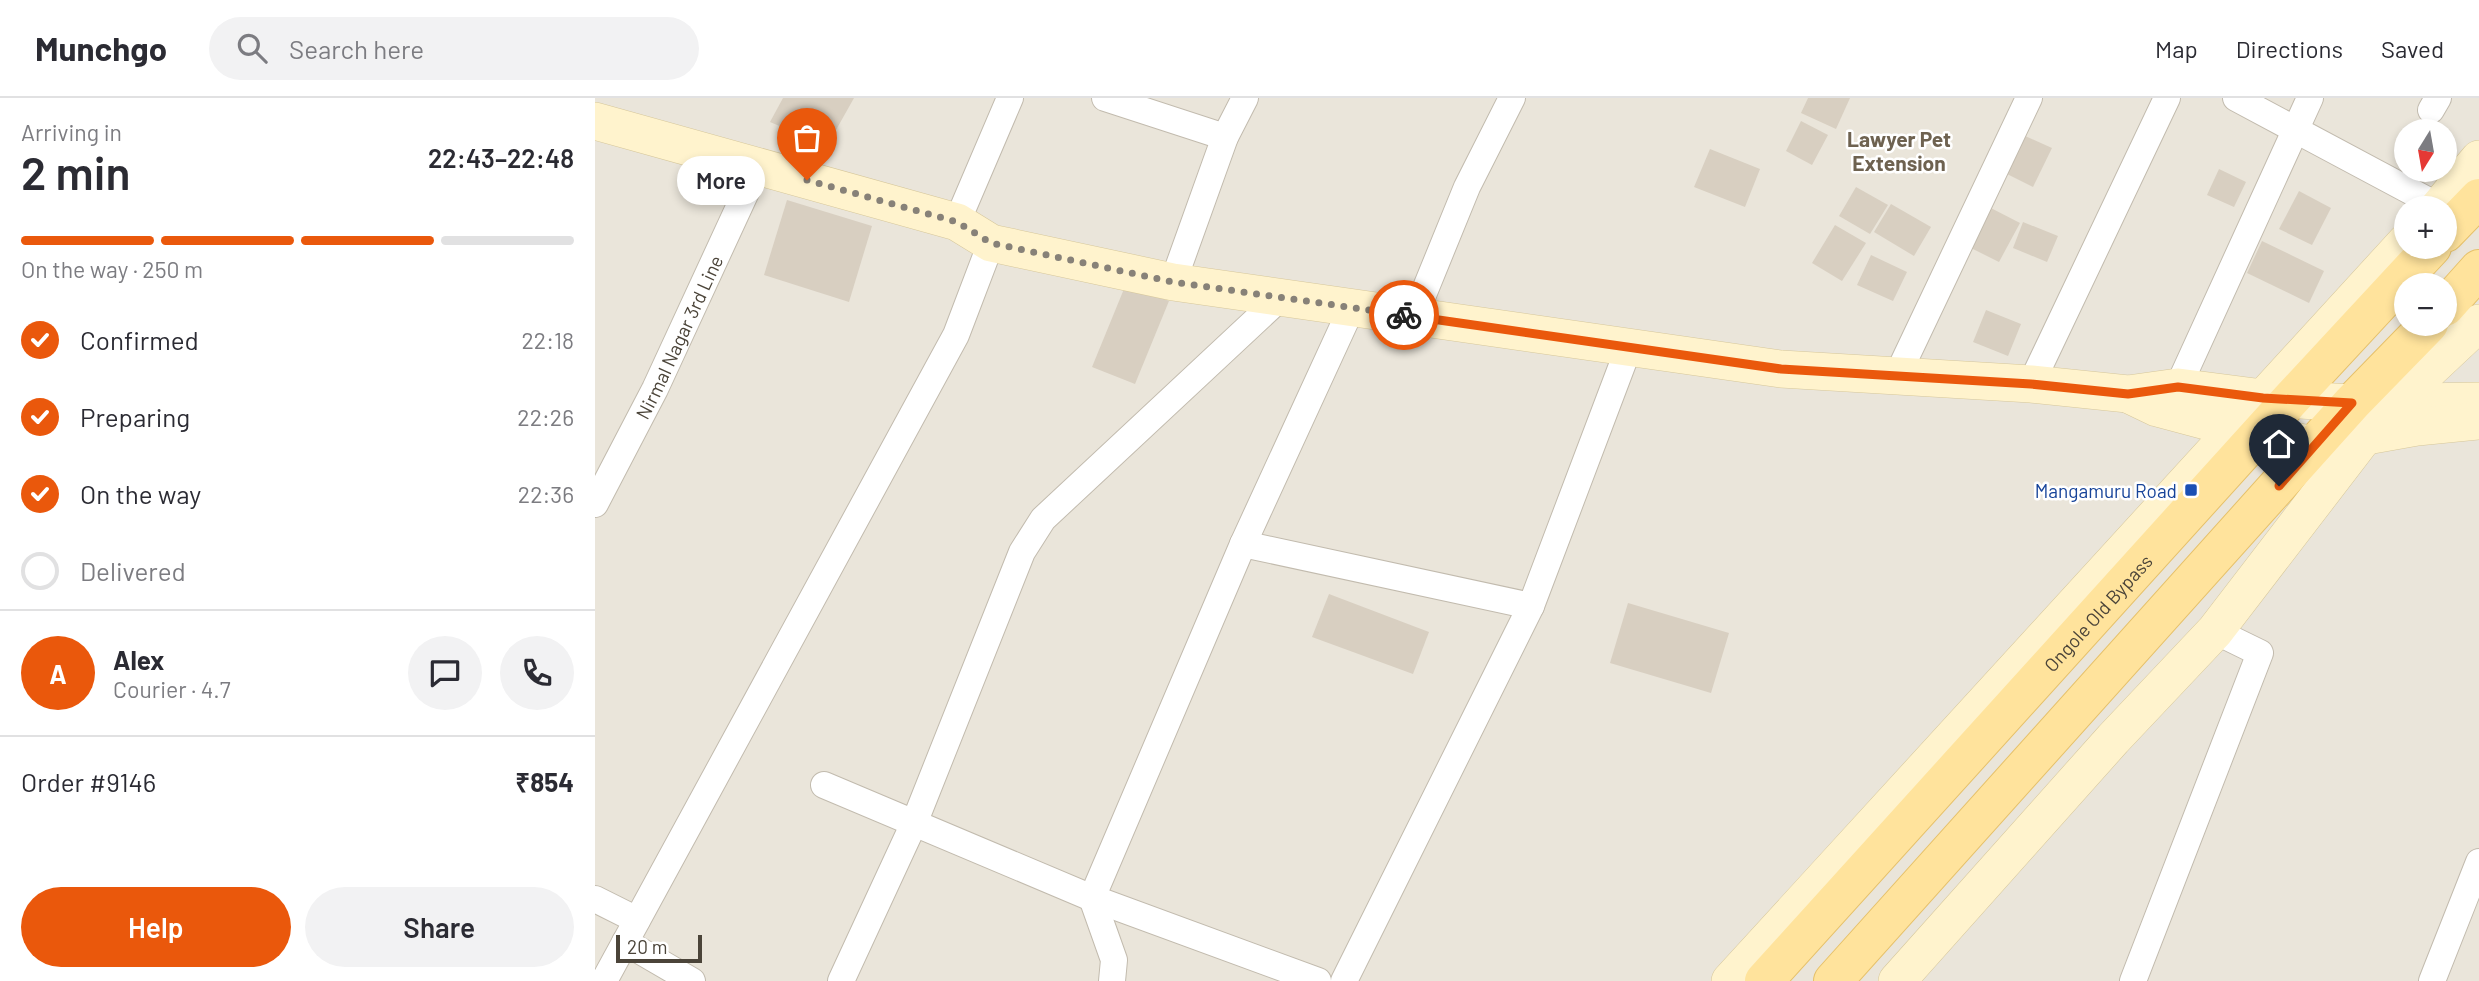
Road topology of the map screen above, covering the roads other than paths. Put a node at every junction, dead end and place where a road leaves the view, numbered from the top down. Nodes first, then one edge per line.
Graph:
1 (606, 98) edge
2 (1010, 98) edge
3 (1105, 98) edge
4 (1245, 98) edge
5 (1512, 98) edge
6 (2029, 98) edge
7 (2167, 98) edge
8 (2236, 98) edge
9 (2310, 98) edge
10 (595, 120) edge
11 (2295, 129) junction
12 (1225, 137) junction
13 (2479, 159) edge
14 (758, 166) junction
15 (2420, 196) edge
16 (2457, 199) edge
17 (957, 222) junction
18 (991, 243) junction
19 (2394, 256) edge
20 (2420, 259) edge
21 (2479, 270) edge
22 (1173, 282) junction
23 (2457, 293) edge
24 (1281, 298) junction
25 (1352, 307) junction
26 (1414, 317) junction
27 (2479, 323) edge
28 (2420, 336) edge
29 (1629, 347) junction
30 (1897, 376) junction
31 (2031, 384) junction
32 (2178, 387) junction
33 (2128, 394) junction
34 (2397, 400) junction
35 (2479, 401) edge
36 (2261, 415) junction
37 (2358, 420) junction
38 (2479, 421) edge
39 (2316, 444) junction
40 (595, 504) edge
41 (1243, 544) junction
42 (1531, 607) junction
43 (2215, 631) junction
44 (824, 785) dead end
45 (915, 821) junction
46 (2479, 862) edge
47 (1092, 898) junction
48 (595, 899) edge
49 (631, 931) junction
50 (604, 981) edge
51 (692, 981) edge
52 (841, 981) edge
53 (1112, 981) edge
54 (1318, 981) edge
55 (1344, 981) edge
56 (1730, 981) edge
57 (1764, 981) edge
58 (1833, 981) edge
59 (1897, 981) edge
60 (2133, 981) edge
61 (2432, 981) edge

1 - 10 street
2 - 17 street
3 - 12 street
4 - 12 street
5 - 26 street
6 - 30 street
7 - 31 street
8 - 11 street
9 - 11 street
10 - 14 main road
11 - 15 street
11 - 32 street
12 - 22 street
13 - 16 main road
14 - 17 main road
14 - 40 street, Nirmal Nagar 3rd Line
17 - 18 main road
18 - 22 main road
18 - 49 street
19 - 36 main road
20 - 36 main road, Ongole Old Bypass
21 - 23 main road
22 - 24 main road
24 - 25 main road
24 - 45 street
25 - 26 main road
25 - 41 street
26 - 29 main road
27 - 34 main road
28 - 37 main road
29 - 30 main road
29 - 42 street
30 - 31 main road
31 - 33 main road
32 - 33 main road
32 - 36 main road
33 - 36 main road
34 - 35 main road
34 - 37 main road
36 - 37 main road
36 - 39 main road
36 - 56 main road
36 - 57 main road, Ongole Old Bypass
37 - 38 main road
37 - 39 main road
37 - 43 main road
39 - 58 main road
41 - 42 street
41 - 47 street
42 - 55 street
43 - 59 main road
43 - 60 street
44 - 45 street
45 - 47 street
45 - 52 street
46 - 61 street
47 - 53 street
47 - 54 street
48 - 49 street
49 - 50 street
49 - 51 street

